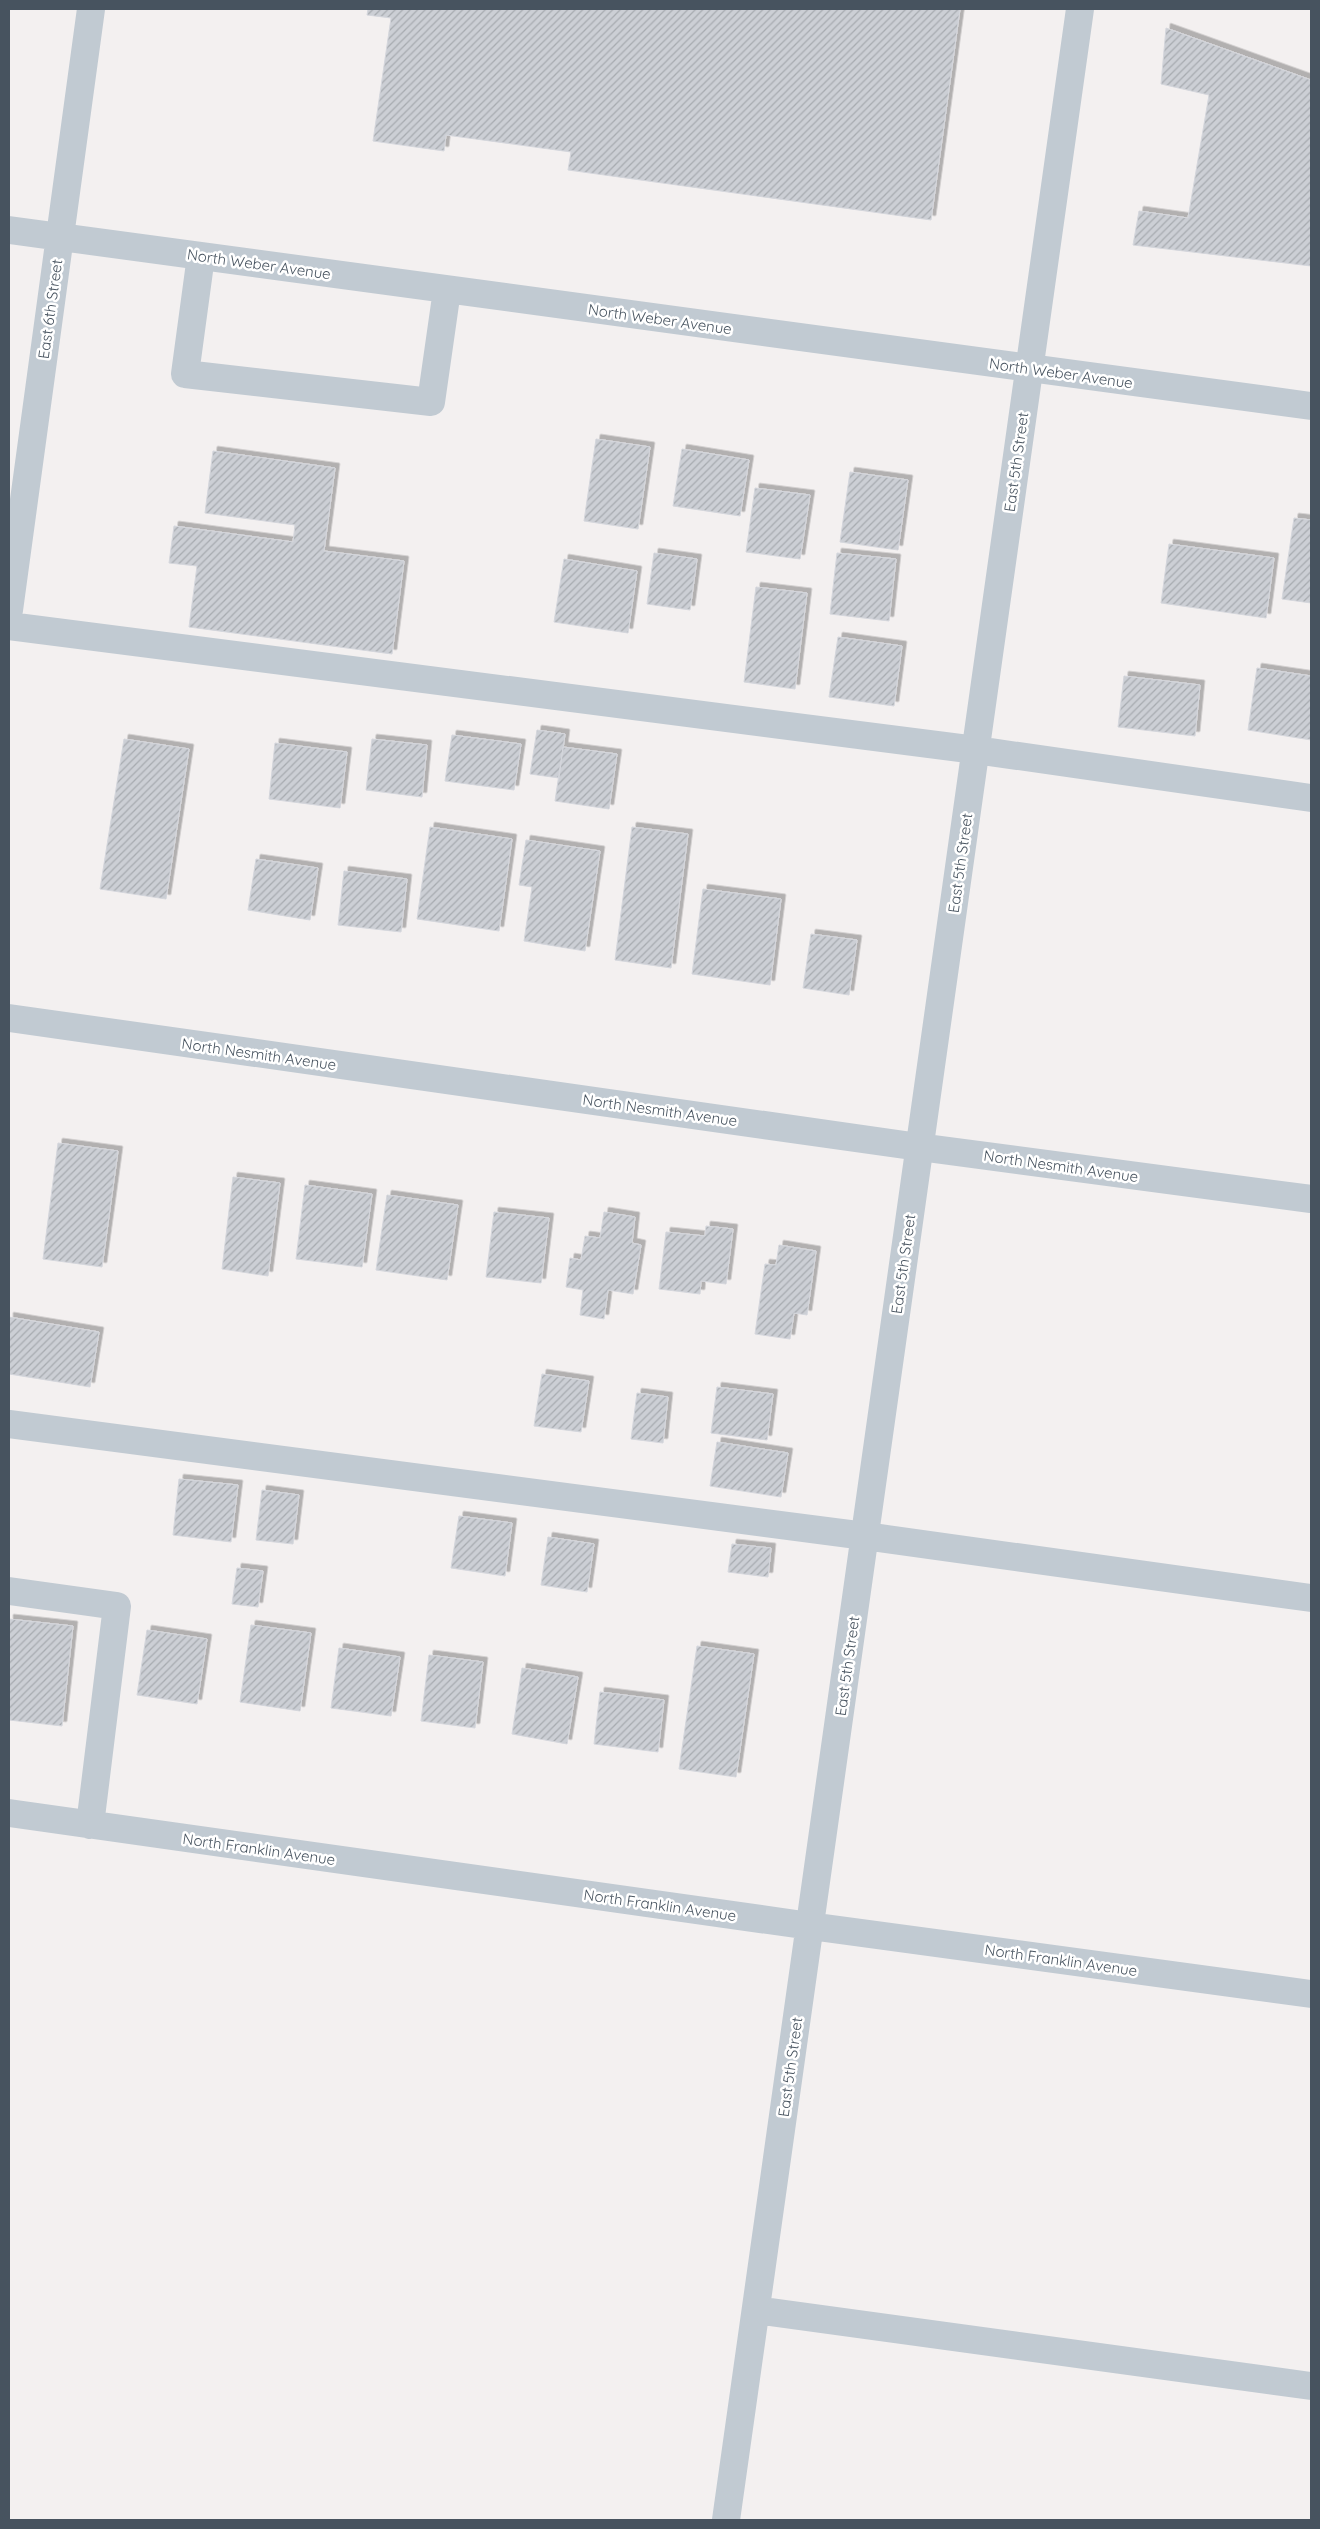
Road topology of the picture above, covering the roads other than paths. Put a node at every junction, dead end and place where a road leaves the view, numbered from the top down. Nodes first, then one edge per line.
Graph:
1 (91, 9) edge
2 (1080, 9) edge
3 (9, 230) edge
4 (60, 236) junction
5 (201, 256) junction
6 (447, 290) junction
7 (1030, 369) junction
8 (1311, 406) edge
9 (9, 610) edge
10 (9, 626) edge
11 (976, 750) junction
12 (1311, 798) edge
13 (9, 1018) edge
14 (920, 1147) junction
15 (1311, 1199) edge
16 (9, 1424) edge
17 (865, 1536) junction
18 (9, 1592) edge
19 (1311, 1598) edge
20 (9, 1813) edge
21 (90, 1825) junction
22 (810, 1926) junction
23 (1311, 1994) edge
24 (756, 2310) junction
25 (1311, 2386) edge
26 (726, 2520) edge

1 - 4 street, East 6th Street
2 - 7 street, East 5th Street
3 - 4 street, North Weber Avenue
4 - 5 street, North Weber Avenue
4 - 9 street, East 6th Street
5 - 6 street, North Weber Avenue
5 - 6 street
6 - 7 street, North Weber Avenue
7 - 8 street, North Weber Avenue
7 - 11 street, East 5th Street
10 - 11 street
11 - 12 street
11 - 14 street, East 5th Street
13 - 14 street, North Nesmith Avenue
14 - 15 street, North Nesmith Avenue
14 - 17 street, East 5th Street
16 - 17 street
17 - 19 street
17 - 22 street, East 5th Street
18 - 21 street
20 - 21 street, North Franklin Avenue
21 - 22 street, North Franklin Avenue
22 - 23 street, North Franklin Avenue
22 - 24 street, East 5th Street
24 - 25 street
24 - 26 street, East 5th Street

